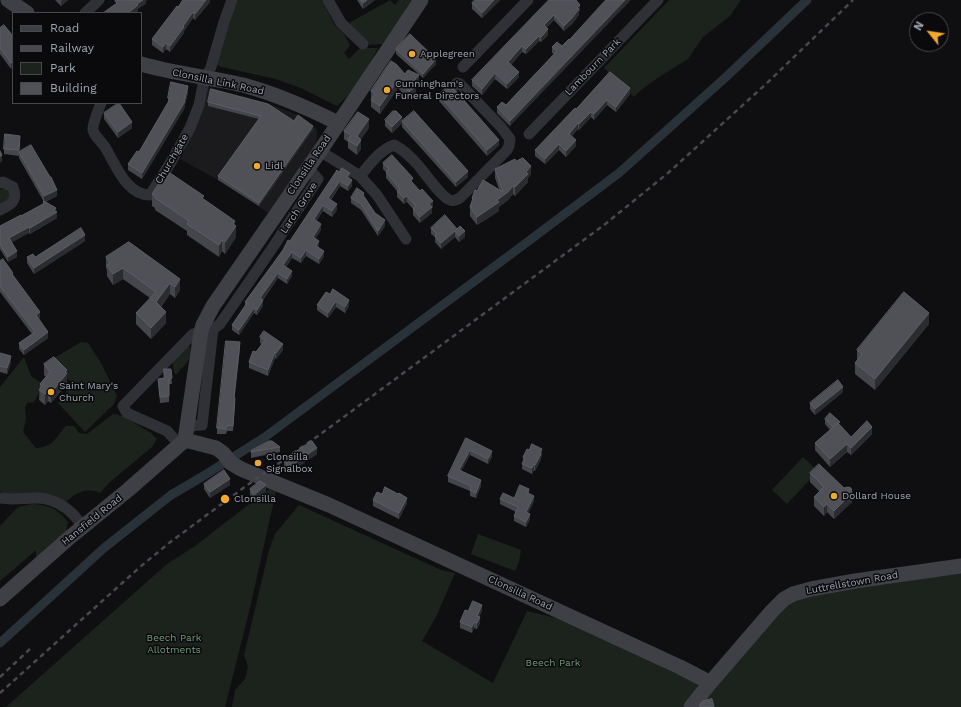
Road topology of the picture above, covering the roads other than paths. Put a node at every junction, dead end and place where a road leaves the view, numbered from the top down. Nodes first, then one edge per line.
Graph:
1 (8, 0) edge
2 (98, 0) edge
3 (232, 0) edge
4 (328, 0) edge
5 (421, 0) edge
6 (528, 0) edge
7 (658, 0) edge
8 (26, 12) edge
9 (86, 12) edge
10 (363, 44) dead end
11 (142, 64) edge
12 (463, 67) dead end
13 (206, 78) junction
14 (451, 89) edge
15 (101, 104) edge
16 (338, 123) junction
17 (529, 134) dead end
18 (320, 151) junction
19 (308, 168) junction
20 (360, 176) junction
21 (0, 184) edge
22 (0, 210) edge
23 (406, 239) dead end
24 (258, 241) junction
25 (272, 250) junction
26 (206, 329) junction
27 (184, 437) junction
28 (0, 498) edge
29 (82, 527) junction
30 (961, 566) edge
31 (0, 599) edge
32 (710, 684) junction
33 (691, 707) edge

1 - 8 main road
2 - 9 street
3 - 13 street
4 - 10 street
5 - 16 main road, Clonsilla Road
6 - 12 street
7 - 17 street, Lambourn Park
11 - 13 main road, Clonsilla Link Road
13 - 15 street, Churchgate
13 - 16 main road, Clonsilla Link Road
14 - 20 street
16 - 18 main road, Clonsilla Road
18 - 19 main road, Clonsilla Road
18 - 20 street
19 - 24 main road, Clonsilla Road
19 - 25 street, Larch Grove
20 - 23 street
21 - 22 street
24 - 25 street
24 - 26 main road, Clonsilla Road
25 - 26 street, Larch Grove
26 - 27 main road, Clonsilla Road
26 - 27 street, Clonsilla Road
27 - 29 main road, Hansfield Road
27 - 32 main road, Clonsilla Road
28 - 29 street
29 - 31 main road, Hansfield Road
30 - 32 main road, Luttrellstown Road
32 - 33 main road, Luttrellstown Road

